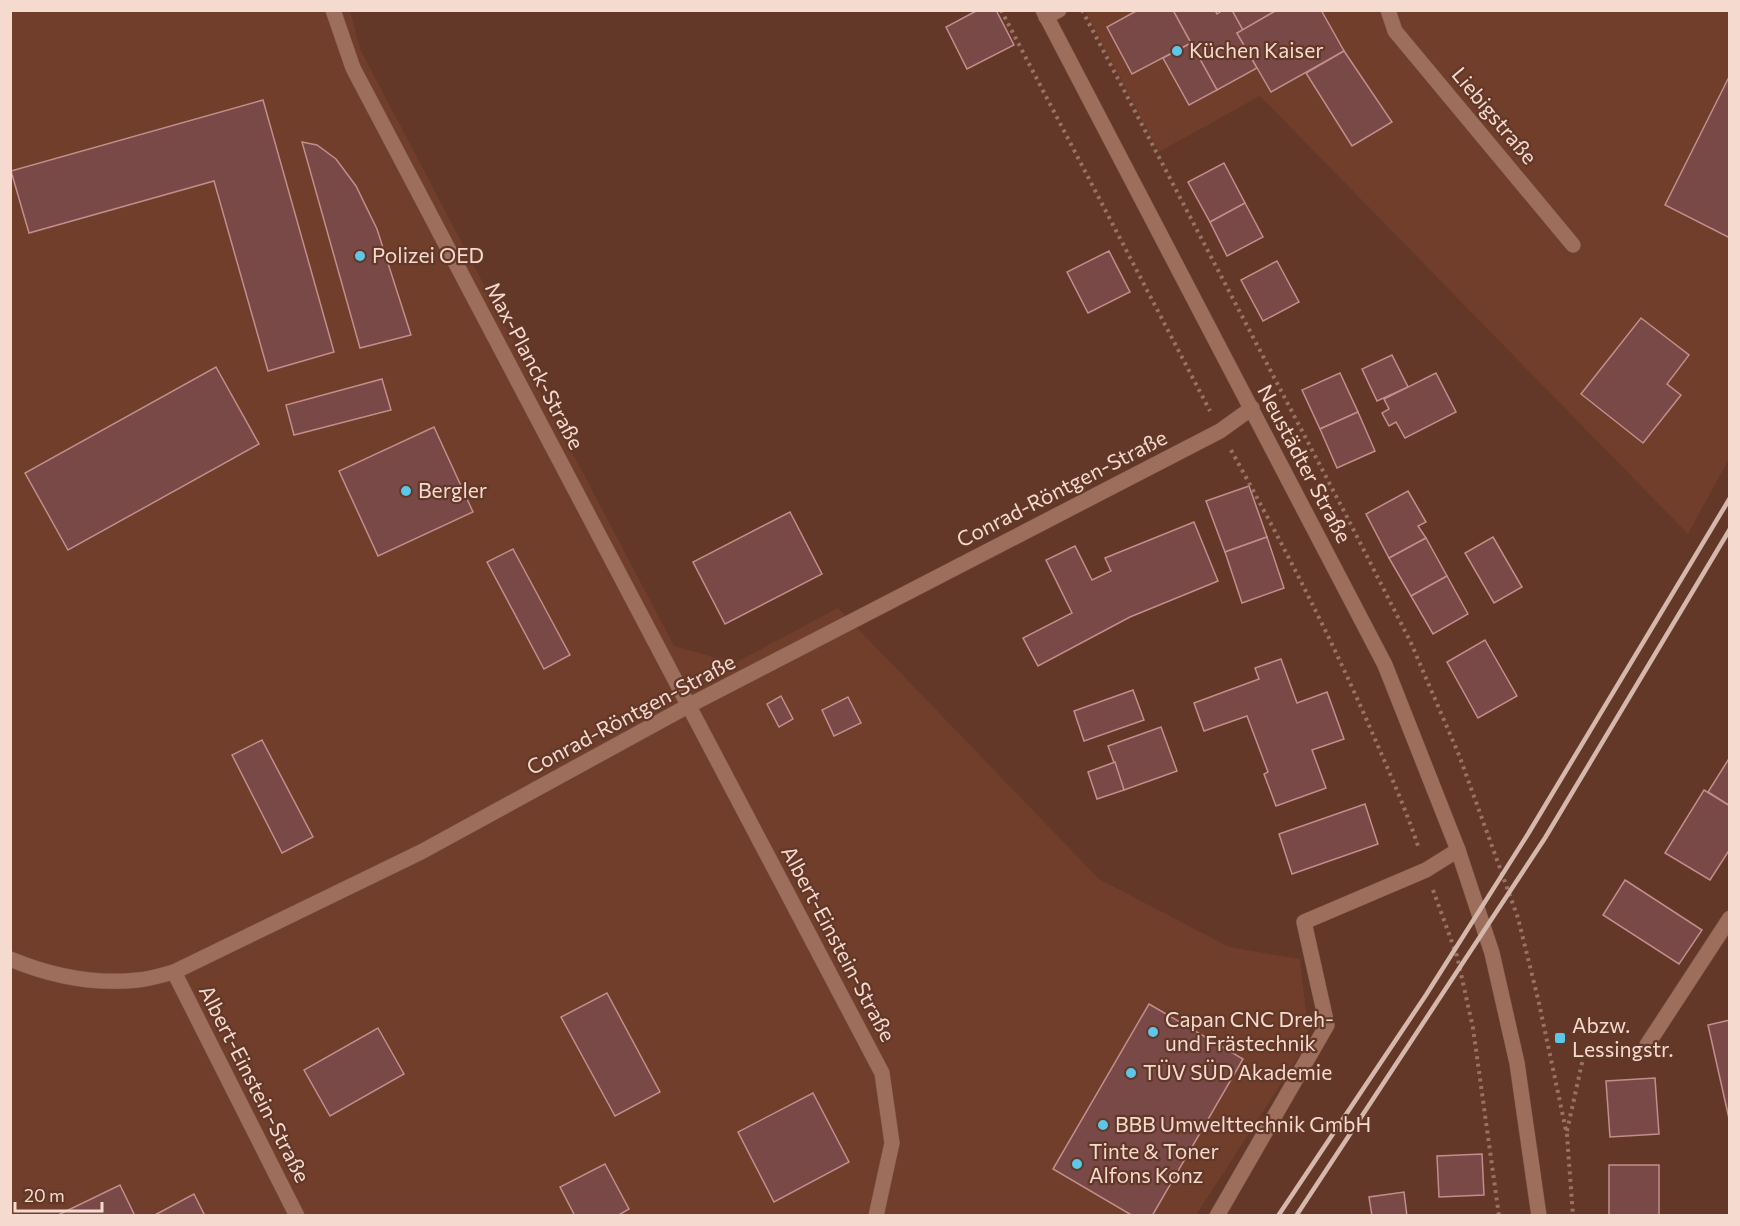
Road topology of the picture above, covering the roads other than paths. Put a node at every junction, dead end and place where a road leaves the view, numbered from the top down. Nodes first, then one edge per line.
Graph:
1 (333, 10) edge
2 (1388, 10) edge
3 (1049, 13) edge
4 (1573, 245) dead end
5 (1252, 408) junction
6 (688, 706) junction
7 (1458, 850) junction
8 (1730, 918) edge
9 (10, 959) edge
10 (174, 972) junction
11 (1647, 1045) road end
12 (297, 1215) edge
13 (876, 1215) edge
14 (1217, 1215) edge
15 (1539, 1215) edge

1 - 6 street, Max-Planck-Straße
2 - 4 street, Liebigstraße
3 - 5 street, Neustädter Straße
5 - 6 street, Conrad-Röntgen-Straße
5 - 7 street, Neustädter Straße
6 - 10 street, Conrad-Röntgen-Straße
6 - 13 street, Albert-Einstein-Straße
7 - 14 street
7 - 15 street, Neustädter Straße
8 - 11 street
9 - 10 street, Conrad-Röntgen-Straße
10 - 12 street, Albert-Einstein-Straße

